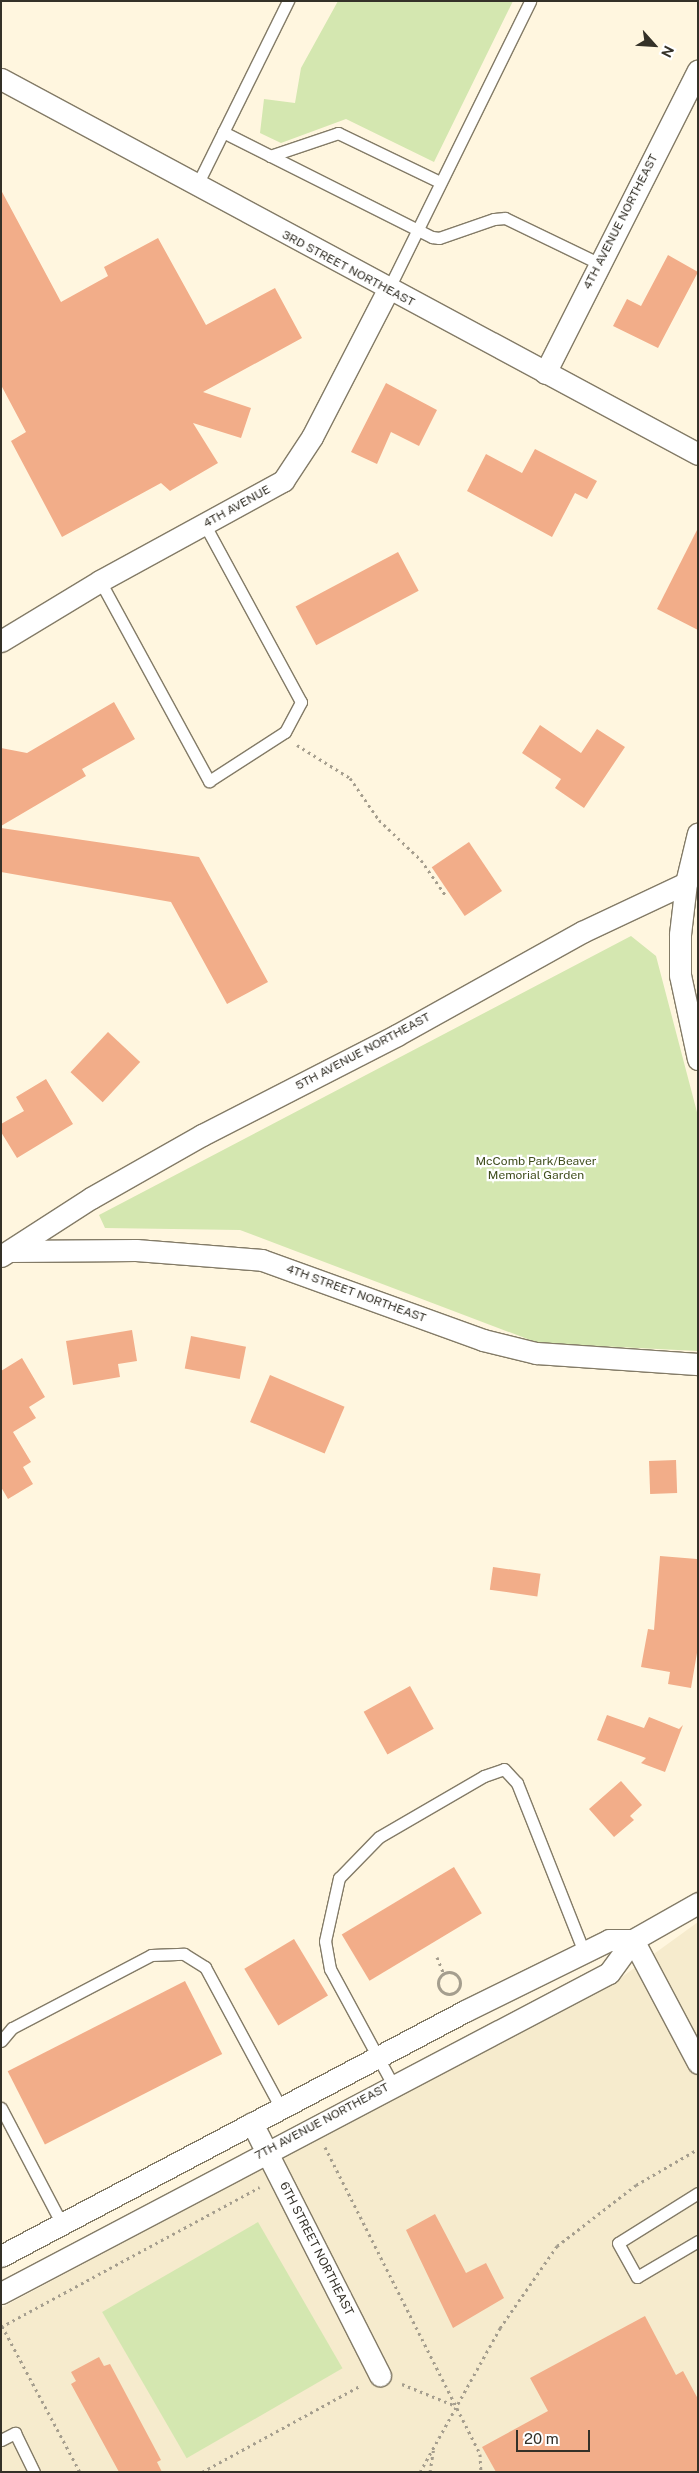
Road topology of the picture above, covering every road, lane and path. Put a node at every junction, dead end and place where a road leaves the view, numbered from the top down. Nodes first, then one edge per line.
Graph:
1 (288, 1) edge
2 (530, 1) edge
3 (698, 70) edge
4 (1, 79) edge
5 (223, 132) junction
6 (270, 156) junction
7 (440, 182) junction
8 (196, 186) junction
9 (417, 231) junction
10 (600, 264) junction
11 (388, 290) junction
12 (545, 373) junction
13 (698, 454) edge
14 (204, 526) junction
15 (100, 581) junction
16 (1, 641) edge
17 (294, 742) dead end
18 (698, 833) edge
19 (686, 883) junction
20 (446, 896) dead end
21 (698, 1059) edge
22 (6, 1253) edge
23 (698, 1364) edge
24 (697, 1902) edge
25 (633, 1940) junction
26 (584, 1952) junction
27 (437, 1957) dead end
28 (444, 1974) junction
29 (1, 2041) edge
30 (380, 2056) junction
31 (698, 2063) edge
32 (393, 2085) junction
33 (1, 2108) edge
34 (280, 2108) junction
35 (252, 2123) junction
36 (698, 2148) edge
37 (266, 2152) junction
38 (317, 2152) dead end
39 (279, 2177) junction
40 (698, 2193) edge
41 (62, 2224) junction
42 (698, 2241) edge
43 (1, 2256) edge
44 (1, 2293) edge
45 (1, 2326) edge
46 (380, 2375) junction
47 (456, 2406) junction
48 (1, 2440) edge
49 (435, 2444) junction
50 (210, 2470) edge
51 (34, 2472) edge
52 (80, 2472) edge
53 (202, 2472) edge
54 (420, 2472) edge
55 (430, 2472) edge
56 (481, 2472) edge

1 - 5 lane
2 - 7 lane
3 - 10 street, 4TH AVENUE NORTHEAST
4 - 8 street, 3RD STREET NORTHEAST
5 - 6 lane
5 - 8 lane
6 - 7 lane
6 - 9 lane
7 - 9 lane
8 - 11 street, 3RD STREET NORTHEAST
9 - 10 lane
9 - 11 lane
10 - 12 street, 4TH AVENUE NORTHEAST
11 - 12 street, 3RD STREET NORTHEAST
11 - 14 street, 4TH AVENUE
12 - 13 street, 3RD STREET NORTHEAST
14 - 15 street, 4TH AVENUE
14 - 15 lane
15 - 16 street, 4TH AVENUE
17 - 20 path
18 - 19 street
19 - 21 street
19 - 22 street, 5TH AVENUE NORTHEAST
22 - 23 street, 4TH STREET NORTHEAST
24 - 25 street, 7TH AVENUE NORTHEAST
25 - 26 street, 7TH AVENUE NORTHEAST
25 - 31 street
25 - 32 street, 7TH AVENUE NORTHEAST
26 - 30 street, 7TH AVENUE NORTHEAST
26 - 30 lane
27 - 28 path
28 - 28 path
29 - 34 lane
30 - 32 lane
30 - 34 street, 7TH AVENUE NORTHEAST
32 - 37 street, 7TH AVENUE NORTHEAST
33 - 41 lane
34 - 35 street, 7TH AVENUE NORTHEAST
35 - 37 street, 6TH STREET NORTHEAST
35 - 41 street, 7TH AVENUE NORTHEAST
36 - 47 path
37 - 39 street, 6TH STREET NORTHEAST
37 - 44 street, 7TH AVENUE NORTHEAST
38 - 47 path
39 - 45 path
39 - 46 street, 6TH STREET NORTHEAST
40 - 42 lane
41 - 43 street, 7TH AVENUE NORTHEAST
45 - 52 path
46 - 47 path
46 - 50 path
47 - 49 path
47 - 56 path
48 - 51 lane
49 - 54 path
49 - 55 path
50 - 53 path

